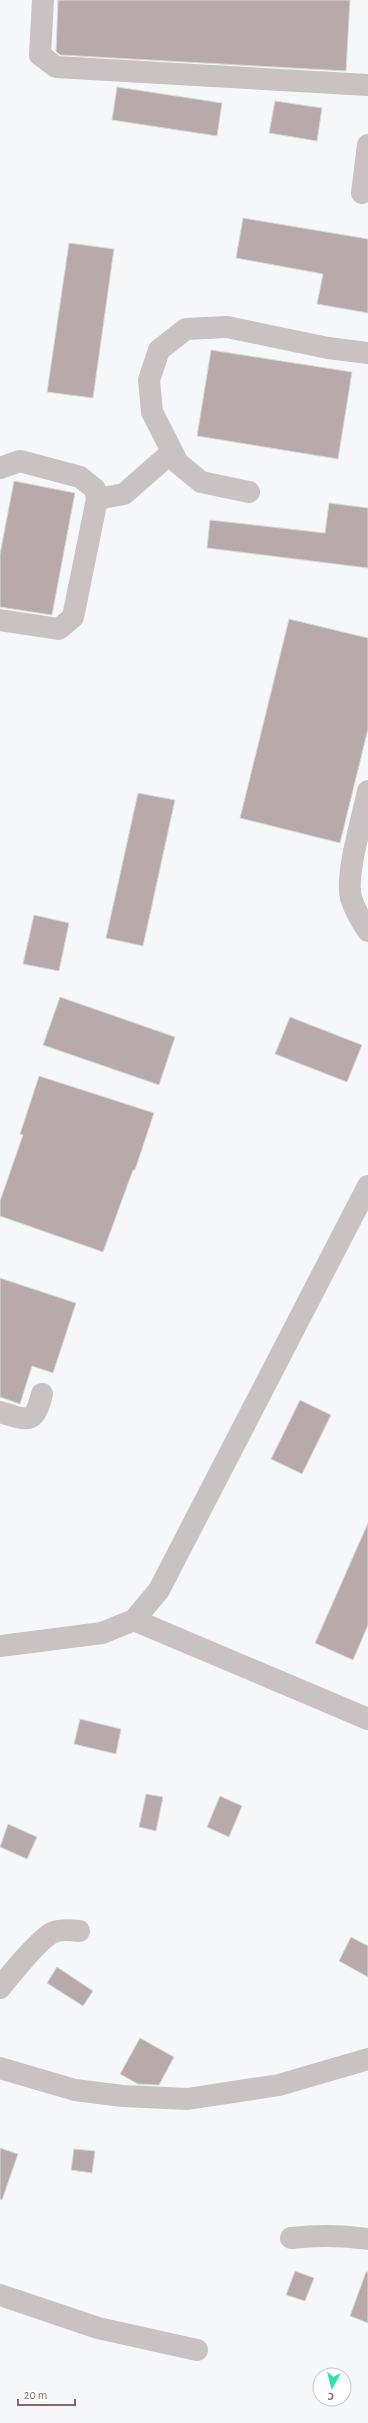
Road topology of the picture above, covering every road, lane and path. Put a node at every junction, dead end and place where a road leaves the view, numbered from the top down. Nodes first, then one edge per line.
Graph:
1 (43, 0) edge
2 (368, 85) edge
3 (368, 145) edge
4 (362, 193) dead end
5 (368, 353) edge
6 (172, 452) junction
7 (0, 468) edge
8 (249, 492) dead end
9 (96, 499) junction
10 (0, 620) edge
11 (368, 791) edge
12 (368, 931) edge
13 (363, 1194) edge
14 (42, 1394) dead end
15 (0, 1412) edge
16 (134, 1620) junction
17 (0, 1646) edge
18 (368, 1718) edge
19 (79, 1931) dead end
20 (0, 1988) edge
21 (368, 2059) edge
22 (0, 2068) edge
23 (291, 2238) dead end
24 (368, 2239) edge
25 (0, 2295) edge
26 (197, 2350) dead end

1 - 2 street
3 - 4 street
5 - 6 street
6 - 8 street
6 - 9 street
7 - 9 street
9 - 10 street
11 - 12 street
13 - 16 street
14 - 15 street
16 - 17 street
16 - 18 street
19 - 20 street
21 - 22 street
23 - 24 street
25 - 26 street

